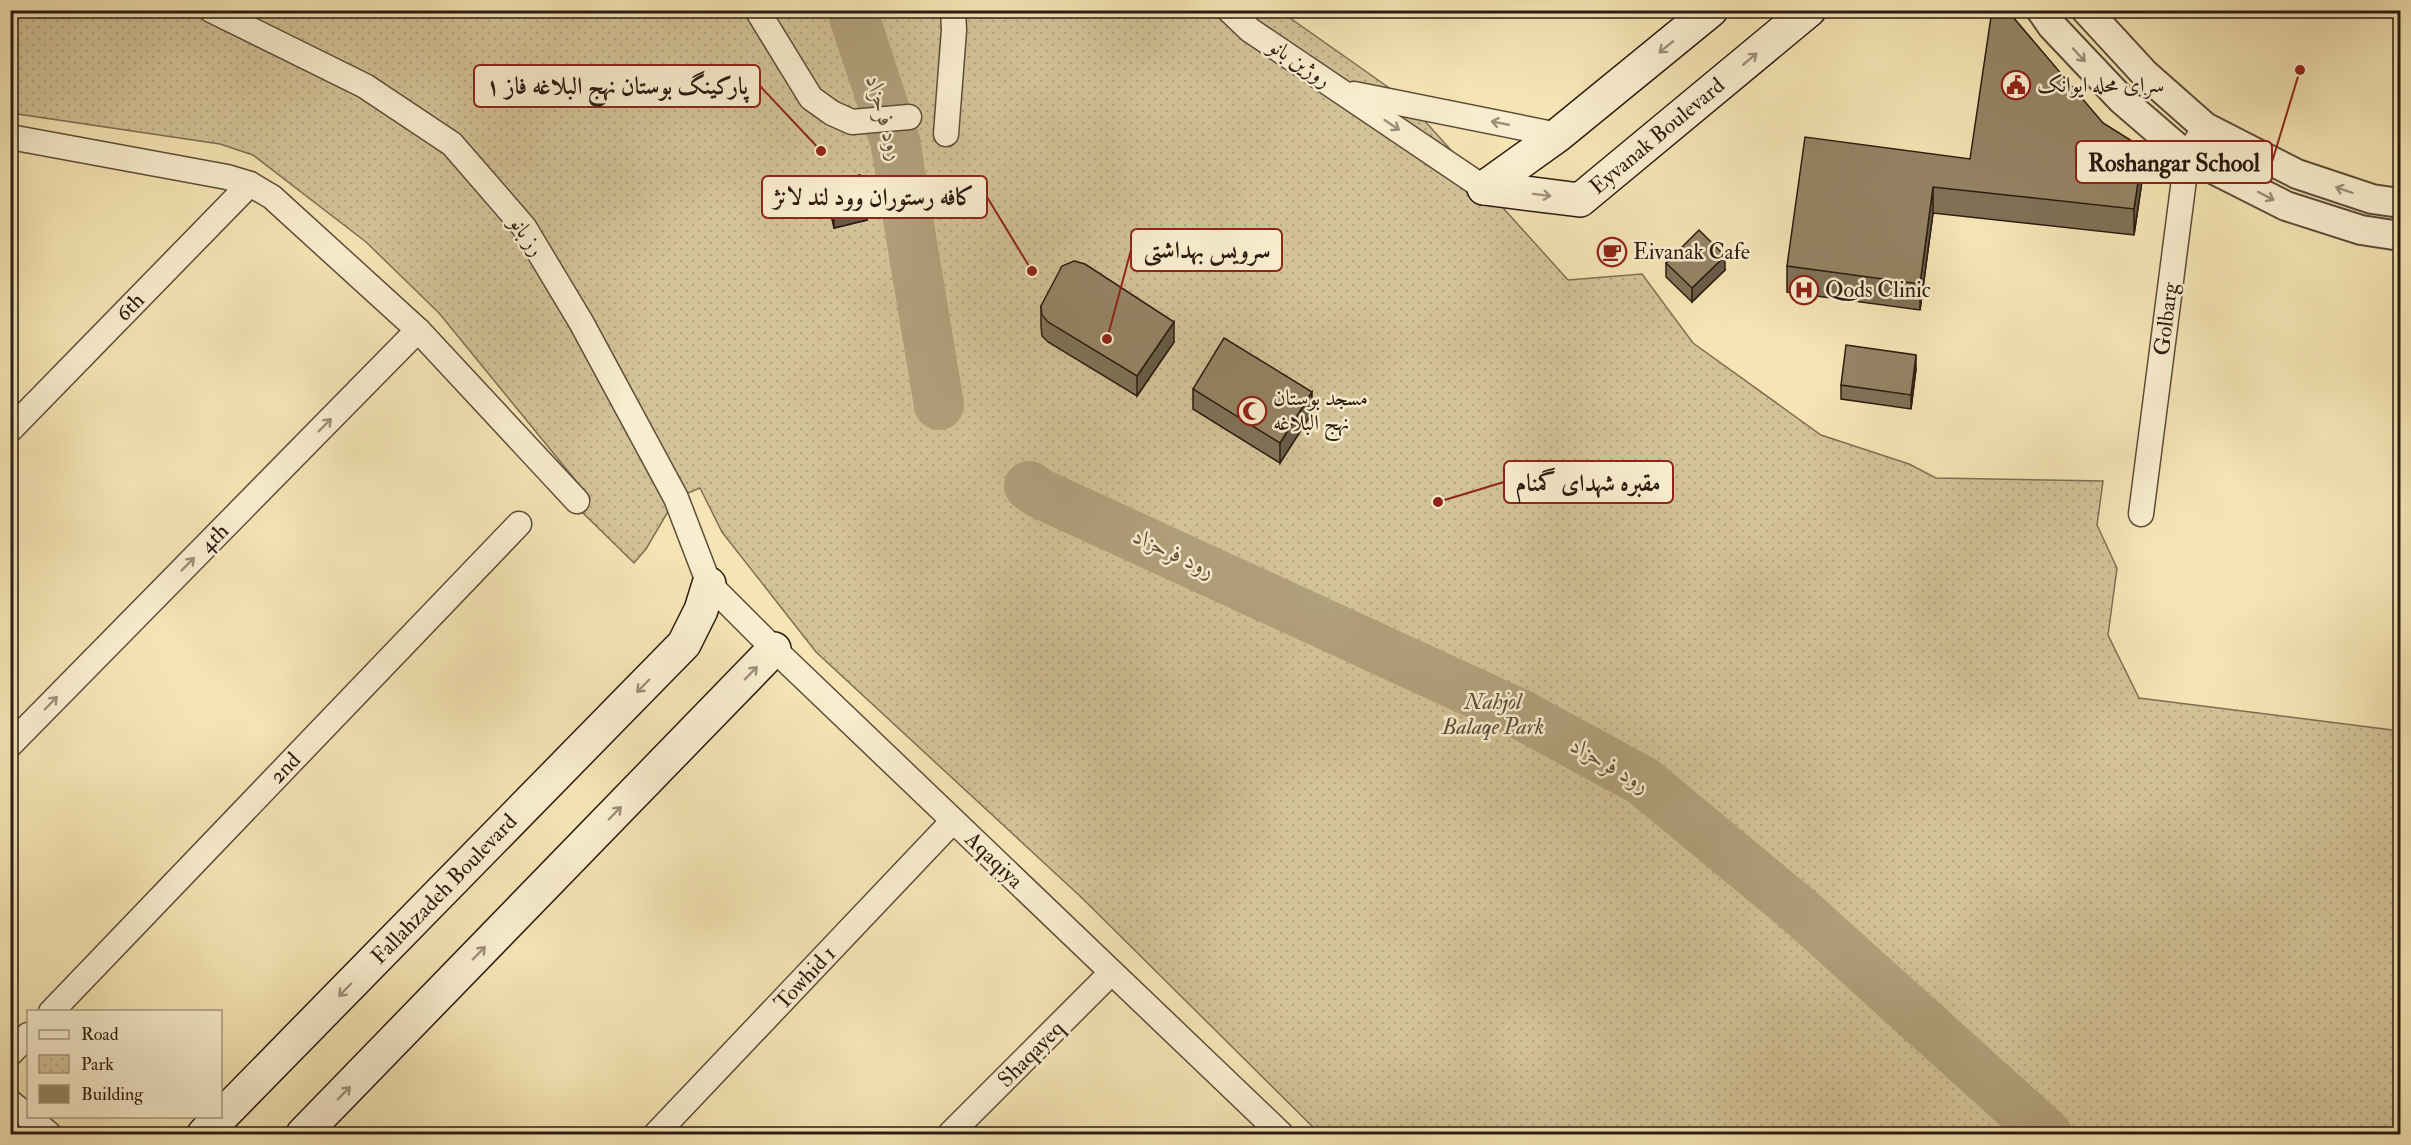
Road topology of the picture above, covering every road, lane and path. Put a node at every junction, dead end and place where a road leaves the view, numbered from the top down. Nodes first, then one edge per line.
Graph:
1 (211, 10) edge
2 (757, 10) edge
3 (953, 10) edge
4 (1228, 10) edge
5 (1711, 10) edge
6 (1809, 10) edge
7 (2041, 10) edge
8 (2086, 10) edge
9 (1344, 92) junction
10 (909, 117) dead end
11 (2205, 128) junction
12 (946, 134) dead end
13 (1557, 135) junction
14 (10, 137) edge
15 (2187, 156) junction
16 (250, 184) junction
17 (1484, 188) junction
18 (2400, 203) edge
19 (2400, 236) edge
20 (418, 330) junction
21 (10, 430) edge
22 (577, 501) dead end
23 (2141, 514) dead end
24 (519, 524) dead end
25 (709, 584) junction
26 (774, 650) junction
27 (10, 745) edge
28 (953, 821) junction
29 (1112, 973) junction
30 (52, 1010) edge
31 (27, 1036) edge
32 (10, 1054) edge
33 (10, 1102) edge
34 (27, 1116) edge
35 (222, 1116) edge
36 (30, 1118) edge
37 (220, 1118) edge
38 (50, 1134) edge
39 (204, 1134) edge
40 (303, 1134) edge
41 (656, 1134) edge
42 (950, 1134) edge
43 (1281, 1134) edge

1 - 25 street, رز بانو
2 - 10 street
3 - 12 street
4 - 9 street, روژین بانو
5 -> 13 main road
17 -> 6 main road, Eyvanak Boulevard
7 -> 15 street
8 - 11 street
13 -> 9 street
9 -> 17 street, روژین بانو
11 - 15 street, Golbarg
18 -> 11 street
13 - 17 main road
14 - 16 street
15 -> 19 street
15 - 23 street, Golbarg
16 - 20 street
16 - 21 street, 6th
20 - 22 street
27 -> 20 street, 4th
24 - 30 street, 2nd
25 - 26 street, Aqaqiya
25 -> 35 main road, Fallahzadeh Boulevard
26 - 28 street, Aqaqiya
40 -> 26 main road
28 - 29 street, Aqaqiya
28 - 41 street, Towhid 1
29 - 42 street, Shaqayeq
29 - 43 street, Aqaqiya
31 - 32 street
33 - 34 street
36 - 38 street
37 -> 39 main road, Fallahzadeh Boulevard

